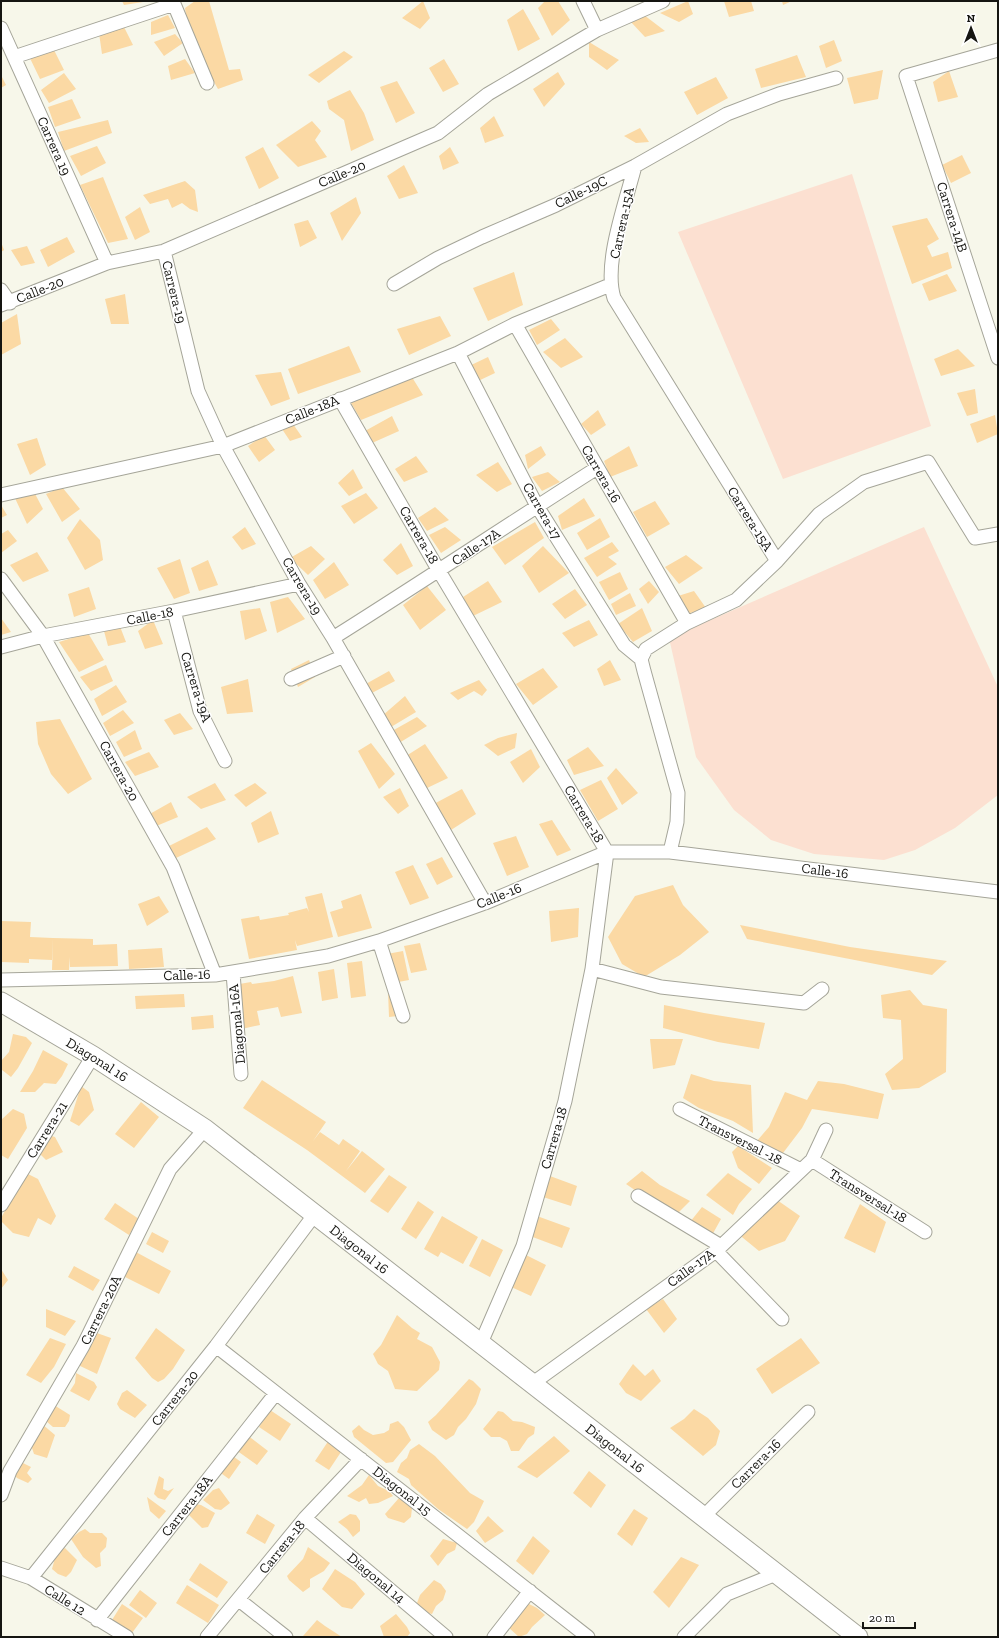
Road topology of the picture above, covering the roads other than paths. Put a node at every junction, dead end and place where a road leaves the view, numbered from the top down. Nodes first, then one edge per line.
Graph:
1 (583, 1) edge
2 (663, 1) edge
3 (1, 28) edge
4 (597, 30) junction
5 (998, 50) edge
6 (14, 57) junction
7 (836, 78) dead end
8 (207, 83) dead end
9 (634, 166) junction
10 (164, 251) junction
11 (107, 263) junction
12 (394, 284) dead end
13 (610, 285) junction
14 (1, 290) edge
15 (6, 304) edge
16 (515, 324) junction
17 (458, 353) junction
18 (998, 358) edge
19 (340, 399) junction
20 (223, 446) junction
21 (597, 468) junction
22 (1, 495) edge
23 (537, 506) junction
24 (998, 534) edge
25 (777, 561) junction
26 (439, 571) junction
27 (1, 578) edge
28 (299, 584) junction
29 (174, 611) junction
30 (687, 623) junction
31 (43, 636) junction
32 (333, 638) junction
33 (1, 647) edge
34 (344, 656) junction
35 (641, 659) junction
36 (291, 679) dead end
37 (225, 761) dead end
38 (607, 852) junction
39 (670, 852) junction
40 (998, 892) edge
41 (485, 902) junction
42 (379, 941) junction
43 (592, 969) junction
44 (233, 973) junction
45 (216, 975) junction
46 (1, 980) edge
47 (822, 989) dead end
48 (1, 1002) edge
49 (403, 1016) dead end
50 (94, 1056) junction
51 (241, 1074) dead end
52 (680, 1109) dead end
53 (205, 1129) junction
54 (826, 1130) dead end
55 (812, 1160) junction
56 (801, 1170) junction
57 (638, 1196) dead end
58 (1, 1205) edge
59 (315, 1214) junction
60 (925, 1232) dead end
61 (718, 1248) junction
62 (782, 1319) dead end
63 (481, 1343) junction
64 (216, 1346) junction
65 (533, 1383) junction
66 (276, 1393) junction
67 (808, 1412) dead end
68 (361, 1459) junction
69 (1, 1495) edge
70 (704, 1516) junction
71 (305, 1518) junction
72 (1, 1568) edge
73 (776, 1574) junction
74 (31, 1578) junction
75 (530, 1591) junction
76 (239, 1600) junction
77 (97, 1620) junction
78 (127, 1637) edge
79 (207, 1637) edge
80 (286, 1637) edge
81 (446, 1637) edge
82 (494, 1637) edge
83 (588, 1637) edge
84 (684, 1637) edge
85 (858, 1637) edge

1 - 4 street
2 - 4 street, Calle-20
3 - 6 street, Carrera 19
4 - 10 street, Calle-20
5 - 18 street, Carrera-14B
6 - 8 street
6 - 11 street, Carrera 19
7 - 9 street, Calle-19C
9 - 12 street, Calle-19C
9 - 13 street, Carrera-15A
10 - 11 street, Calle-20
10 - 20 street, Carrera-19
11 - 15 street, Calle-20
13 - 16 street, Calle-18A
13 - 25 street, Carrera-15A
14 - 15 street
16 - 17 street, Calle-18A
16 - 21 street, Carrera-16
17 - 19 street, Calle-18A
17 - 23 street, Carrera-17
19 - 20 street, Calle-18A
19 - 26 street, Carrera-18
20 - 22 street, Calle-18A
20 - 28 street, Carrera-19
21 - 23 street, Calle-17A
21 - 30 street, Carrera-16
23 - 26 street, Calle-17A
23 - 35 street, Carrera-17
24 - 25 street
25 - 30 street, Carrera-15A
26 - 32 street, Calle-17A
26 - 38 street, Carrera-18
27 - 31 street, Carrera-20
28 - 29 street, Calle-18
28 - 32 street, Carrera-19
29 - 31 street, Calle-18
29 - 37 street, Carrera-19A
30 - 35 street, Carrera-15A
31 - 33 street, Calle-18
31 - 45 street, Carrera-20
32 - 34 street, Carrera-19
34 - 36 street
34 - 41 street, Carrera-19
35 - 39 street
38 - 39 street, Calle-16
38 - 41 street, Calle-16
38 - 43 street, Carrera-18
39 - 40 street, Calle-16
41 - 42 street, Calle-16
42 - 44 street, Calle-16
42 - 49 street
43 - 47 street
43 - 63 street, Carrera-18
44 - 45 street, Calle-16
44 - 51 street, Diagonal-16A
45 - 46 street, Calle-16
48 - 50 street, Diagonal 16
50 - 53 street, Diagonal 16
50 - 58 street, Carrera-21
52 - 56 street, Transversal -18
53 - 59 street, Diagonal 16
53 - 69 street, Carrera-20A
54 - 55 street, Calle-17A
55 - 56 street, Calle-17A
55 - 60 street, Transversal-18
56 - 61 street, Calle-17A
57 - 61 street
59 - 63 street, Diagonal 16
59 - 64 street, Carrera-20
61 - 62 street
61 - 65 street, Calle-17A
63 - 65 street, Diagonal 16
64 - 66 street, Diagonal 15
64 - 74 street, Carrera-20
65 - 70 street, Diagonal 16
66 - 68 street, Diagonal 15
66 - 77 street, Carrera-18A
67 - 70 street, Carrera-16
68 - 71 street, Carrera-18
68 - 75 street, Diagonal 15
70 - 73 street, Diagonal 16
71 - 76 street, Carrera-18
71 - 81 street, Diagonal 14
72 - 74 street, Calle 12
73 - 84 street
73 - 85 street, Diagonal 16
74 - 77 street, Calle 12
75 - 82 street
75 - 83 street, Diagonal 15
76 - 79 street, Carrera-18
76 - 80 street
77 - 78 street, Calle 12

